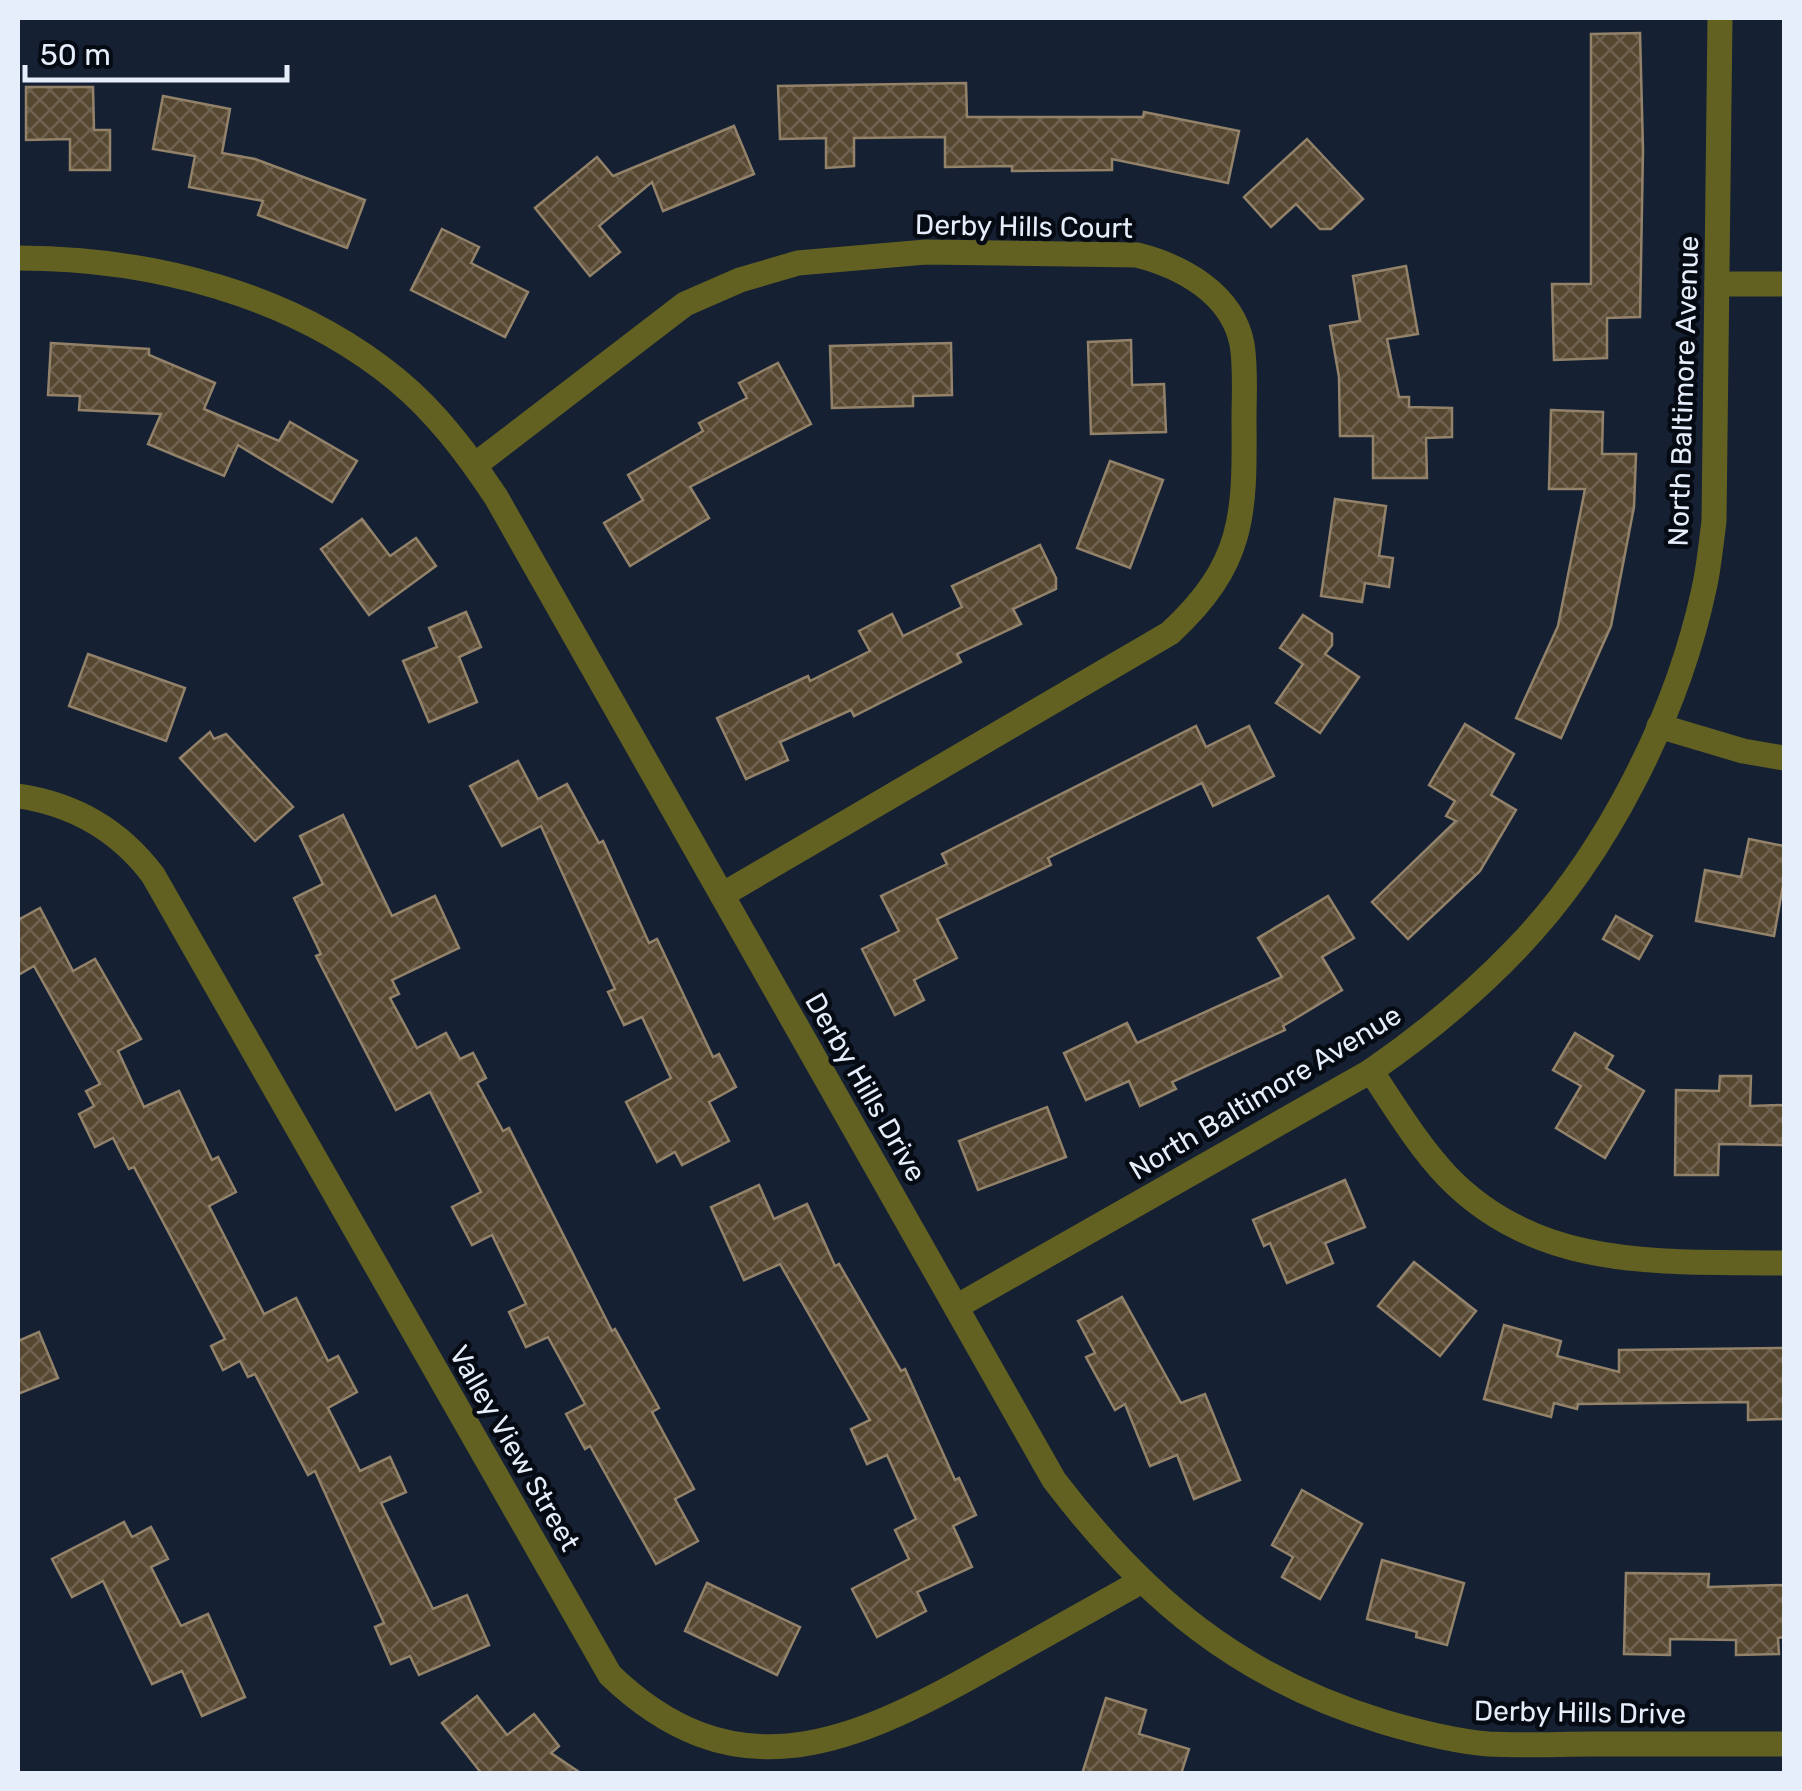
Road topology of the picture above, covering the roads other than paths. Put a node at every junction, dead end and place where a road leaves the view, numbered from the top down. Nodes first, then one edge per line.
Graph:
1 (1720, 18) edge
2 (18, 258) edge
3 (1718, 284) junction
4 (1784, 284) edge
5 (475, 465) junction
6 (1659, 726) junction
7 (1784, 758) edge
8 (18, 796) edge
9 (722, 895) junction
10 (1371, 1071) junction
11 (1784, 1262) edge
12 (956, 1306) junction
13 (1140, 1582) junction
14 (1784, 1744) edge

1 - 3 street, North Baltimore Avenue
2 - 5 street, Derby Hills Drive
3 - 4 street
3 - 6 street, North Baltimore Avenue
5 - 9 street, Derby Hills Drive
5 - 9 street, Derby Hills Court
6 - 7 street
6 - 10 street, North Baltimore Avenue
8 - 13 street, Valley View Street
9 - 12 street, Derby Hills Drive
10 - 11 street
10 - 12 street, North Baltimore Avenue
12 - 13 street, Derby Hills Drive
13 - 14 street, Derby Hills Drive

